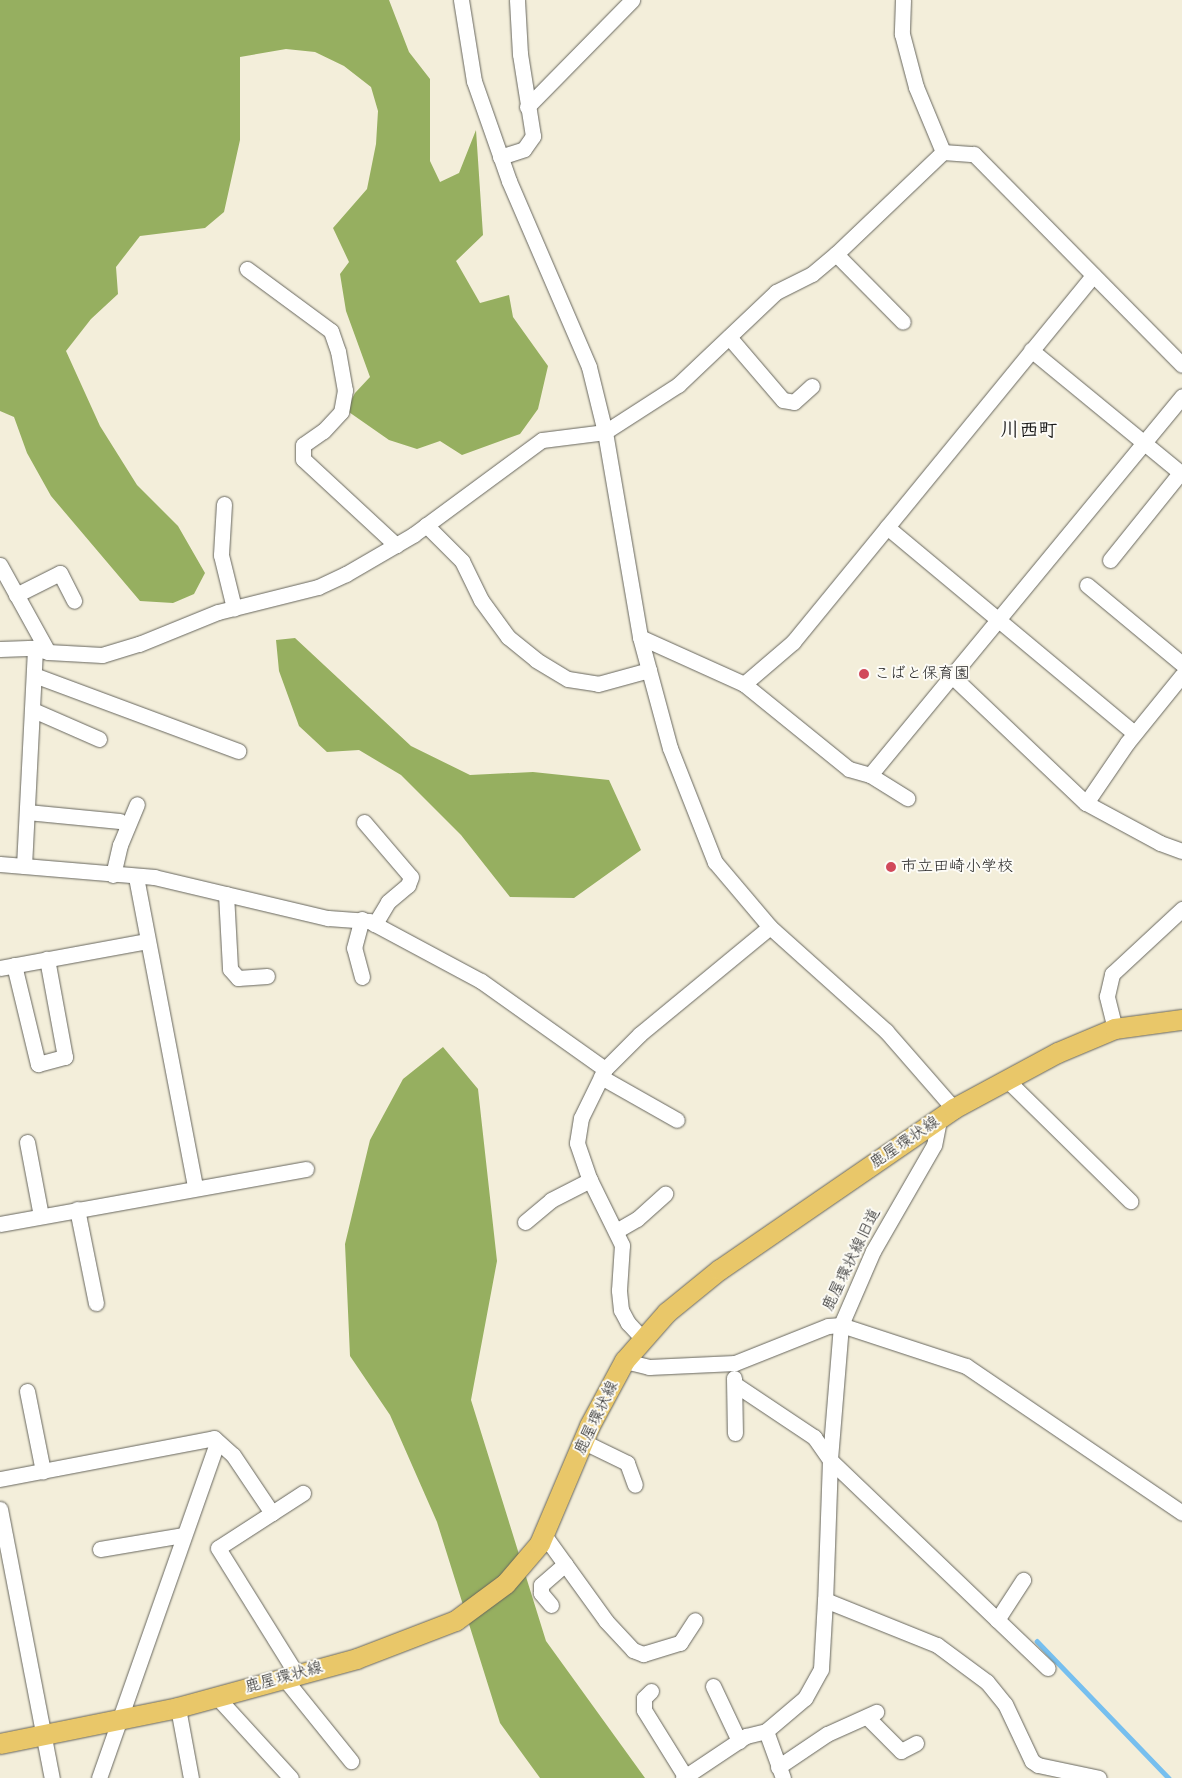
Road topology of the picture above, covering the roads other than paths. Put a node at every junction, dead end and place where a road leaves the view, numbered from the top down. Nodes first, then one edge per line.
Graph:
1 (461, 0) edge
2 (517, 0) edge
3 (631, 0) edge
4 (903, 0) edge
5 (527, 107) junction
6 (943, 152) junction
7 (500, 157) junction
8 (836, 254) junction
9 (246, 269) dead end
10 (1092, 275) junction
11 (903, 322) dead end
12 (729, 337) junction
13 (1031, 350) junction
14 (1182, 365) edge
15 (812, 386) dead end
16 (1182, 396) edge
17 (605, 432) junction
18 (1143, 443) junction
19 (1181, 474) edge
20 (224, 504) dead end
21 (426, 525) junction
22 (887, 527) junction
23 (396, 545) junction
24 (1110, 560) dead end
25 (0, 564) edge
26 (1087, 586) dead end
27 (16, 595) junction
28 (74, 601) dead end
29 (234, 608) junction
30 (999, 621) junction
31 (640, 637) junction
32 (0, 649) edge
33 (42, 650) junction
34 (1182, 664) edge
35 (649, 670) junction
36 (34, 675) junction
37 (1182, 675) edge
38 (953, 677) junction
39 (744, 684) junction
40 (33, 710) junction
41 (1134, 733) junction
42 (99, 739) dead end
43 (238, 750) dead end
44 (870, 775) junction
45 (907, 798) dead end
46 (1086, 803) junction
47 (137, 804) dead end
48 (27, 812) junction
49 (120, 821) dead end
50 (364, 822) dead end
51 (1182, 851) edge
52 (0, 864) edge
53 (24, 866) junction
54 (112, 875) junction
55 (136, 877) junction
56 (226, 894) junction
57 (1182, 910) edge
58 (369, 922) junction
59 (770, 927) junction
60 (147, 941) junction
61 (47, 959) junction
62 (7, 966) edge
63 (267, 976) dead end
64 (362, 978) dead end
65 (1182, 1020) edge
66 (1115, 1029) junction
67 (603, 1073) junction
68 (1007, 1080) junction
69 (947, 1114) junction
70 (677, 1120) dead end
71 (27, 1142) dead end
72 (306, 1169) dead end
73 (590, 1180) junction
74 (195, 1187) junction
75 (665, 1194) dead end
76 (1130, 1201) dead end
77 (77, 1209) junction
78 (40, 1216) junction
79 (525, 1222) dead end
80 (0, 1224) edge
81 (616, 1231) junction
82 (96, 1303) dead end
83 (840, 1325) junction
84 (642, 1339) junction
85 (625, 1361) junction
86 (730, 1364) junction
87 (736, 1385) junction
88 (27, 1391) dead end
89 (735, 1433) dead end
90 (218, 1442) junction
91 (584, 1442) junction
92 (830, 1460) junction
93 (43, 1471) junction
94 (0, 1479) edge
95 (635, 1485) dead end
96 (303, 1493) dead end
97 (0, 1509) edge
98 (272, 1513) junction
99 (1182, 1513) edge
100 (184, 1535) junction
101 (544, 1535) junction
102 (100, 1549) dead end
103 (565, 1564) junction
104 (1023, 1580) dead end
105 (825, 1600) junction
106 (551, 1605) dead end
107 (695, 1620) dead end
108 (997, 1620) junction
109 (1048, 1668) dead end
110 (290, 1677) junction
111 (713, 1686) dead end
112 (651, 1691) dead end
113 (216, 1696) junction
114 (178, 1708) junction
115 (118, 1720) junction
116 (766, 1731) junction
117 (44, 1734) junction
118 (739, 1741) junction
119 (916, 1743) dead end
120 (0, 1744) edge
121 (351, 1762) dead end
122 (780, 1772) edge
123 (684, 1777) edge
124 (52, 1778) edge
125 (99, 1778) edge
126 (191, 1778) edge
127 (292, 1778) edge
128 (1099, 1778) edge

1 - 7 street
2 - 5 street
3 - 5 street
4 - 6 street
5 - 7 street
6 - 8 street
6 - 10 street
7 - 17 street
8 - 11 street
8 - 12 street
9 - 23 street
10 - 13 street
10 - 14 street
12 - 15 street
12 - 17 street
13 - 18 street
13 - 22 street
16 - 18 street
17 - 21 street
17 - 31 street
18 - 19 street
18 - 30 street
19 - 24 street
20 - 29 street
21 - 23 street
21 - 35 street
22 - 30 street
22 - 39 street
23 - 29 street
25 - 27 street
26 - 34 street
27 - 28 street
27 - 33 street
29 - 33 street
30 - 38 street
30 - 41 street
31 - 35 street
31 - 39 street
32 - 33 street
33 - 36 street
35 - 59 street
36 - 40 street
36 - 43 street
37 - 41 street
38 - 44 street
38 - 46 street
39 - 44 street
40 - 42 street
40 - 48 street
41 - 46 street
44 - 45 street
46 - 51 street
47 - 54 street
48 - 49 street
48 - 53 street
50 - 58 street
52 - 53 street
53 - 54 street
54 - 55 street
55 - 56 street
55 - 60 street
56 - 58 street
56 - 63 street
57 - 66 street
58 - 64 street
58 - 67 street
59 - 67 street
59 - 69 street
60 - 61 street
60 - 74 street
61 - 62 street
61 - 62 street
65 - 66 main road, 鹿屋環状線
66 - 68 main road, 鹿屋環状線
67 - 70 street
67 - 73 street
68 - 69 main road, 鹿屋環状線
68 - 76 street
69 - 83 street, 鹿屋環状線旧道
69 - 84 main road, 鹿屋環状線
71 - 78 street
72 - 74 street
73 - 79 street
73 - 81 street
74 - 77 street
75 - 81 street
77 - 78 street
77 - 82 street
78 - 80 street
81 - 84 street
83 - 86 street, 鹿屋環状線旧道
83 - 92 street
83 - 99 street
84 - 85 main road, 鹿屋環状線
85 - 86 street, 鹿屋環状線旧道
85 - 91 main road, 鹿屋環状線
86 - 87 street
87 - 89 street
87 - 92 street
88 - 93 street
90 - 93 street
90 - 98 street
90 - 100 street
91 - 95 street
91 - 101 main road, 鹿屋環状線
92 - 105 street
92 - 108 street
93 - 94 street
96 - 98 street
97 - 117 street
98 - 110 street
100 - 102 street
100 - 115 street
101 - 103 street
101 - 110 main road, 鹿屋環状線
103 - 106 street
103 - 107 street
104 - 108 street
105 - 116 street
105 - 128 street
108 - 109 street
110 - 113 main road, 鹿屋環状線
110 - 121 street
111 - 118 street
112 - 123 street
113 - 114 main road, 鹿屋環状線
113 - 127 street
114 - 115 main road, 鹿屋環状線
114 - 126 street
115 - 117 main road, 鹿屋環状線
115 - 125 street
116 - 118 street
116 - 122 street
117 - 120 main road, 鹿屋環状線
117 - 124 street
118 - 123 street
119 - 122 street

